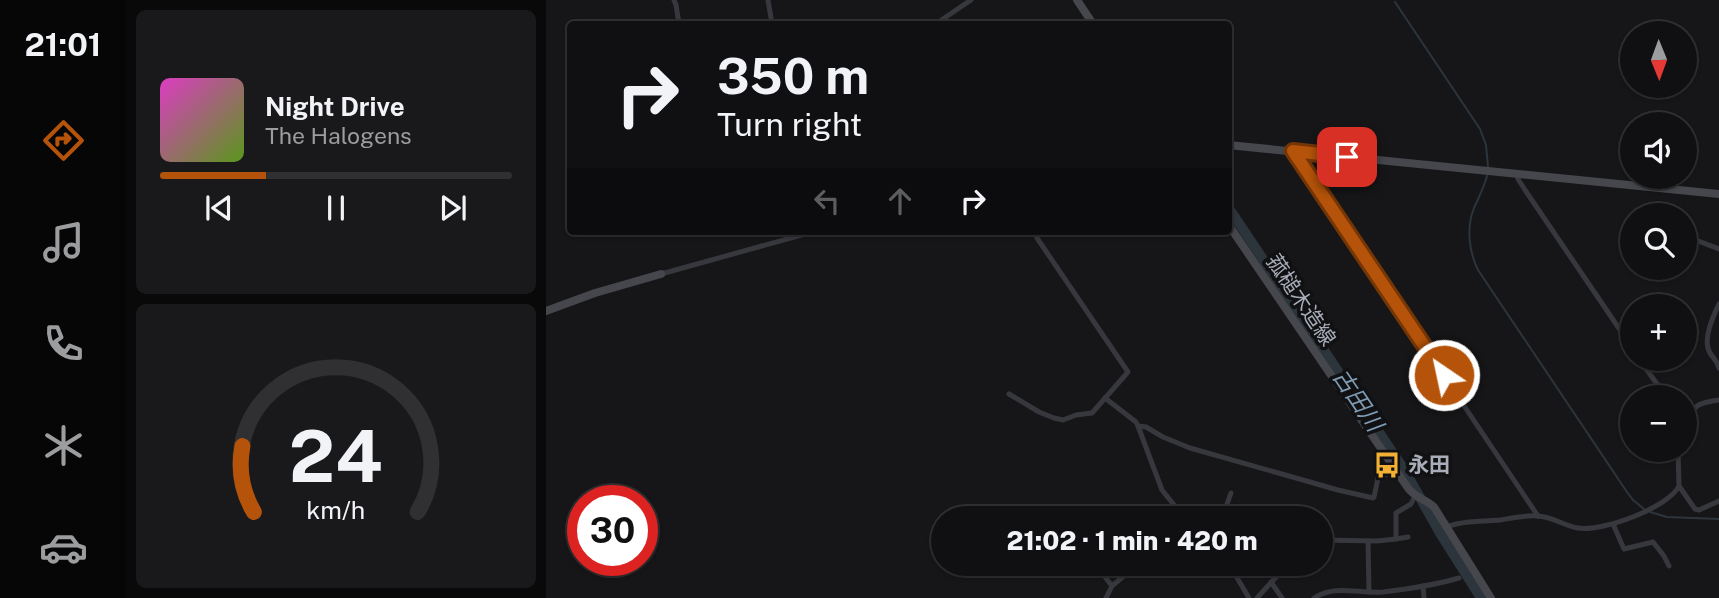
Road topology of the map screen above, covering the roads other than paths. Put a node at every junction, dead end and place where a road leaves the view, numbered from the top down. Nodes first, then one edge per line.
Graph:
1 (674, 0) edge
2 (768, 0) edge
3 (971, 0) edge
4 (1077, 0) edge
5 (679, 21) edge
6 (772, 21) edge
7 (941, 21) edge
8 (1091, 21) edge
9 (1232, 145) edge
10 (1293, 151) junction
11 (1517, 173) junction
12 (1719, 194) edge
13 (1232, 231) edge
14 (795, 235) edge
15 (1036, 235) edge
16 (1697, 241) edge
17 (1719, 249) edge
18 (661, 274) joint
19 (1719, 304) edge
20 (546, 311) edge
21 (1620, 330) edge
22 (1719, 368) edge
23 (1648, 371) edge
24 (1657, 384) edge
25 (1009, 394) dead end
26 (1105, 398) junction
27 (1719, 400) edge
28 (1697, 406) edge
29 (1138, 426) junction
30 (1678, 462) edge
31 (1396, 470) junction
32 (1679, 486) junction
33 (1231, 493) dead end
34 (1415, 496) junction
35 (1719, 501) edge
36 (1175, 506) edge
37 (1226, 506) edge
38 (1538, 516) junction
39 (1613, 524) junction
40 (1446, 527) junction
41 (1408, 537) dead end
42 (1396, 539) junction
43 (1333, 540) edge
44 (1368, 541) junction
45 (1669, 566) dead end
46 (1103, 576) edge
47 (1124, 576) edge
48 (1236, 576) edge
49 (1277, 576) edge
50 (1459, 578) dead end
51 (1271, 582) junction
52 (1112, 586) junction
53 (1423, 586) junction
54 (1369, 592) junction
55 (1380, 595) edge
56 (1105, 598) edge
57 (1249, 598) edge
58 (1257, 598) edge
59 (1282, 598) edge
60 (1314, 598) edge
61 (1424, 598) edge
62 (1491, 598) edge

1 - 5 street
2 - 6 street
3 - 7 street
4 - 8 street
9 - 10 street
10 - 11 street
10 - 38 street
11 - 12 street
11 - 21 street
13 - 31 street, 菰槌木造線
14 - 18 street
15 - 26 street
16 - 17 street
18 - 20 street
19 - 22 street
23 - 24 street
25 - 26 street
26 - 29 street
27 - 28 street
29 - 31 street
29 - 36 street
30 - 32 street
31 - 34 street, 菰槌木造線
32 - 35 street
32 - 39 street
33 - 37 street
34 - 40 street, 菰槌木造線
34 - 42 street
38 - 39 street
38 - 40 street
39 - 45 street
40 - 62 street, 菰槌木造線
41 - 42 street
42 - 44 street
43 - 44 street
44 - 54 street
46 - 52 street
47 - 52 street
48 - 57 street
49 - 51 street
50 - 53 street
51 - 58 street
51 - 59 street
52 - 56 street
53 - 55 street
53 - 61 street
54 - 55 street
54 - 60 street

